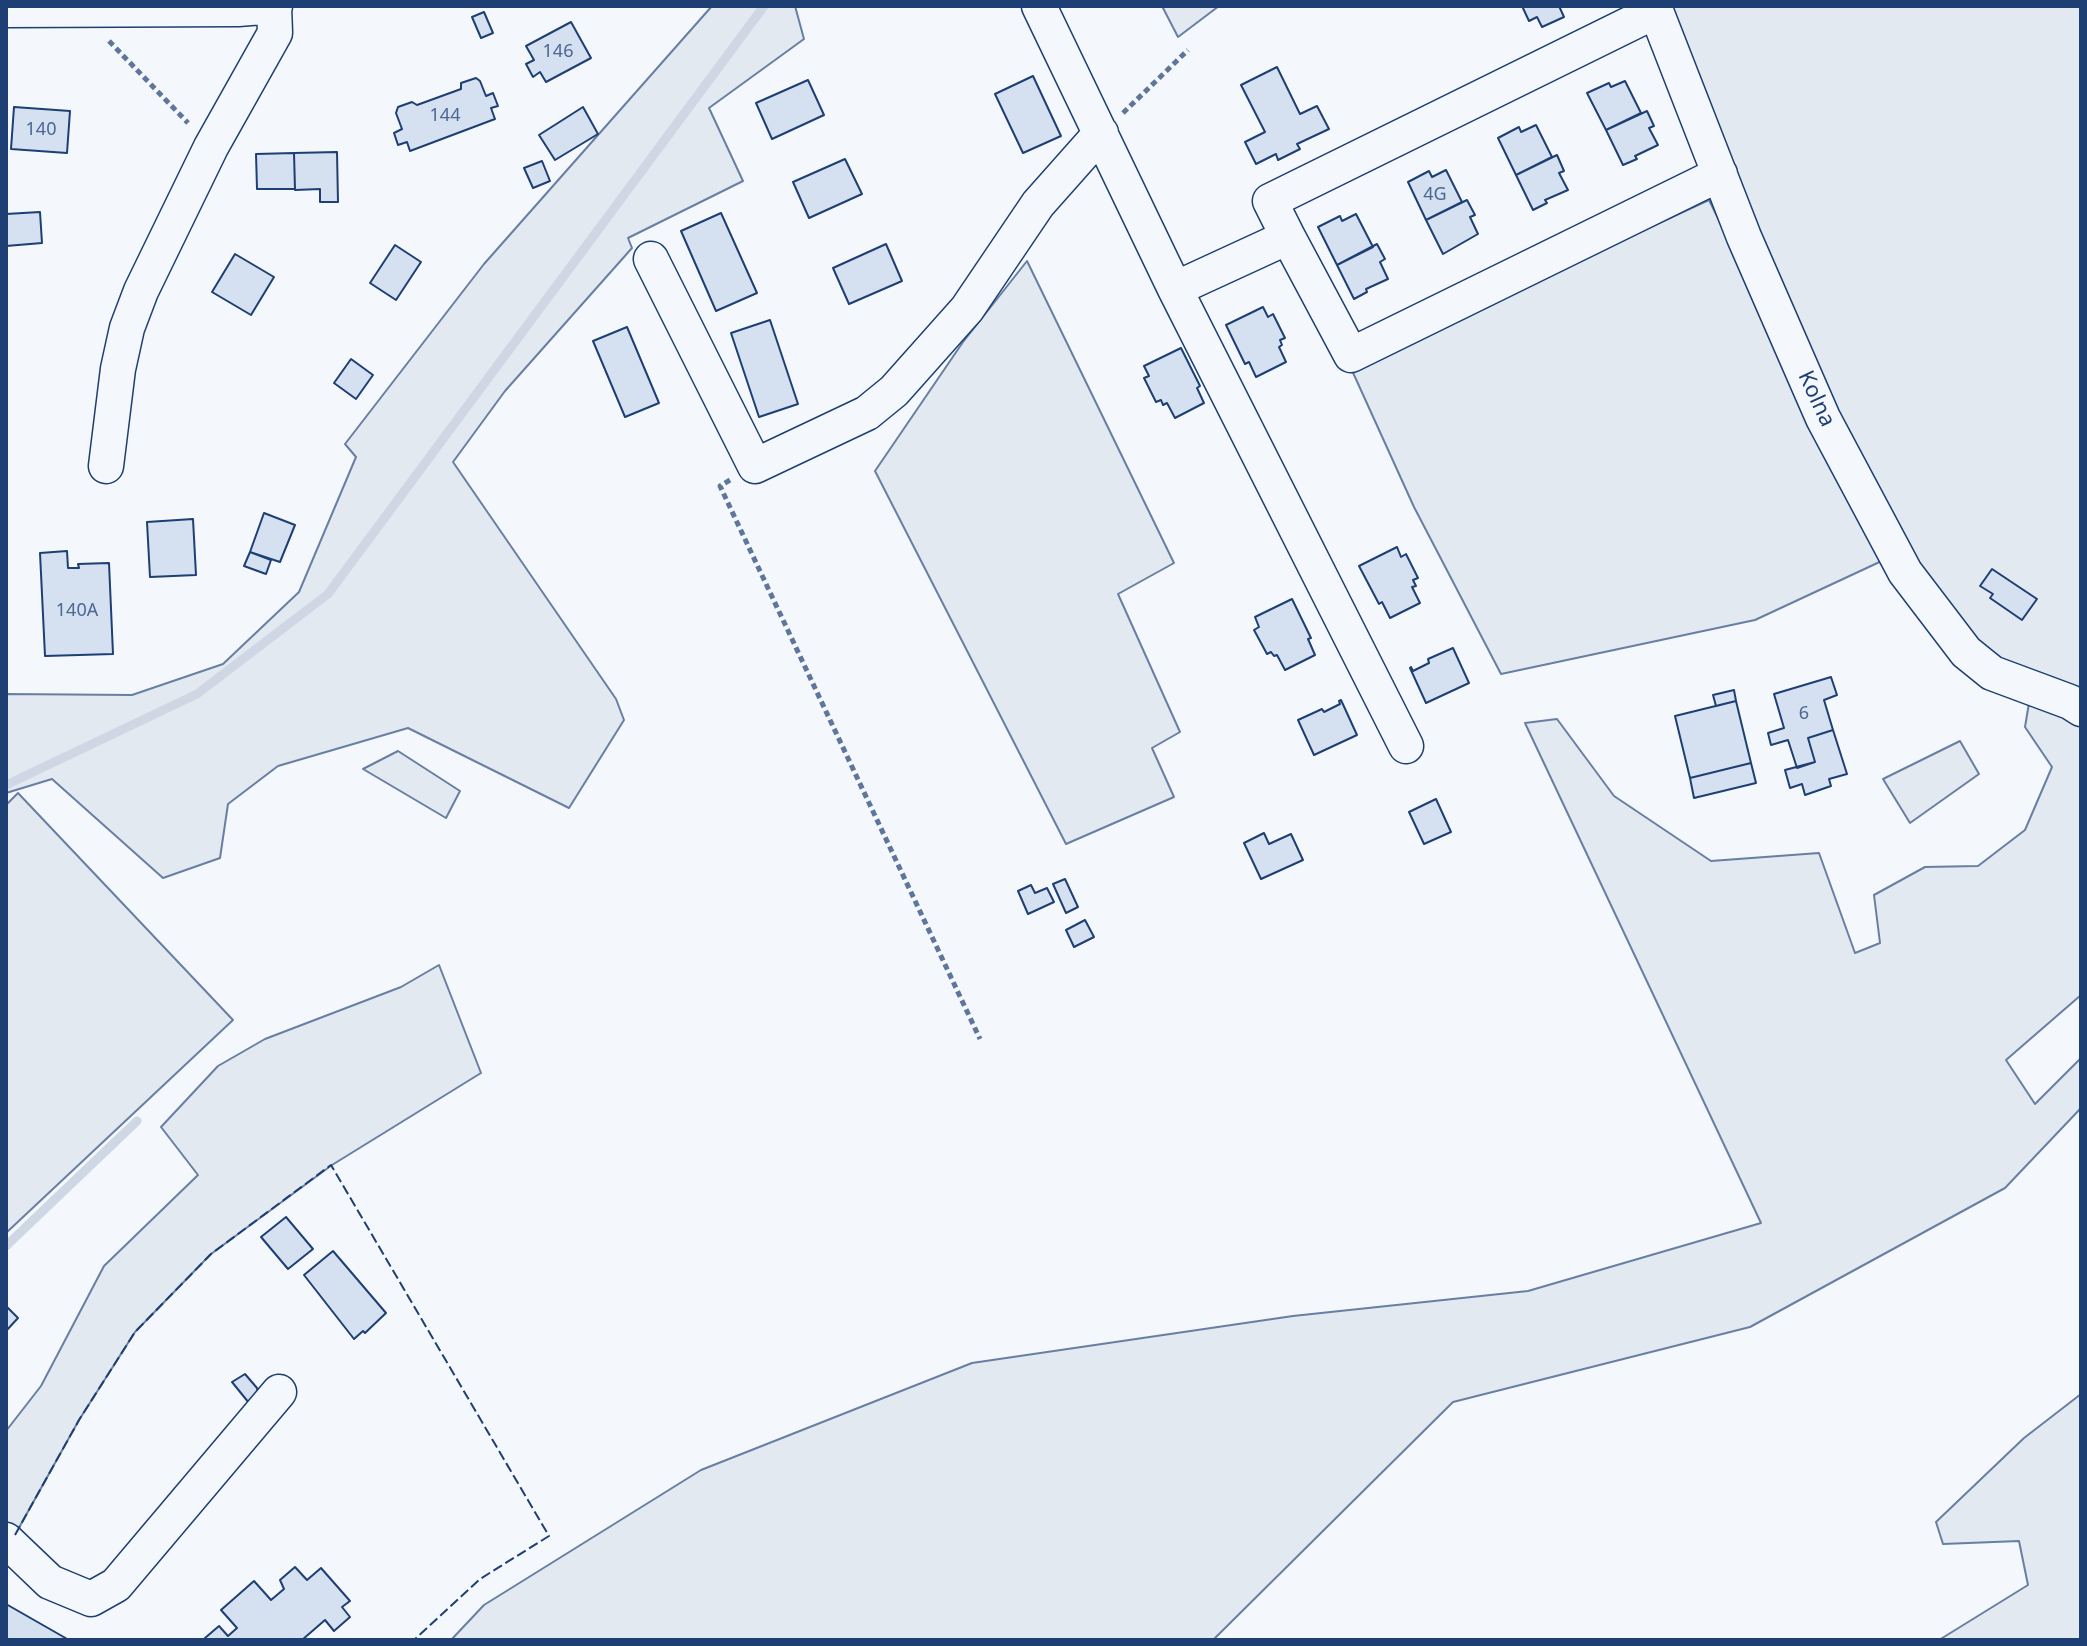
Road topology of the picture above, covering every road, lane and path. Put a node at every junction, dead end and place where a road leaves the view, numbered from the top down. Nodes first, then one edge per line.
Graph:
1 (275, 6) edge
2 (1039, 6) edge
3 (1655, 8) edge
4 (6, 10) edge
5 (100, 31) dead end
6 (1188, 50) dead end
7 (1101, 133) junction
8 (211, 147) junction
9 (1720, 174) junction
10 (1288, 237) junction
11 (651, 259) dead end
12 (1175, 289) junction
13 (760, 464) junction
14 (106, 466) dead end
15 (2081, 709) edge
16 (1406, 746) dead end
17 (980, 1039) dead end
18 (279, 1392) dead end
19 (8, 1542) edge

1 - 4 street
1 - 8 street
2 - 7 street
3 - 9 street, Kolna
3 - 10 street
5 - 8 path
6 - 7 path
7 - 12 street
7 - 13 street
8 - 14 street
9 - 10 street
9 - 15 street, Kolna
10 - 12 street
11 - 13 street
12 - 16 street
13 - 17 path
18 - 19 street

